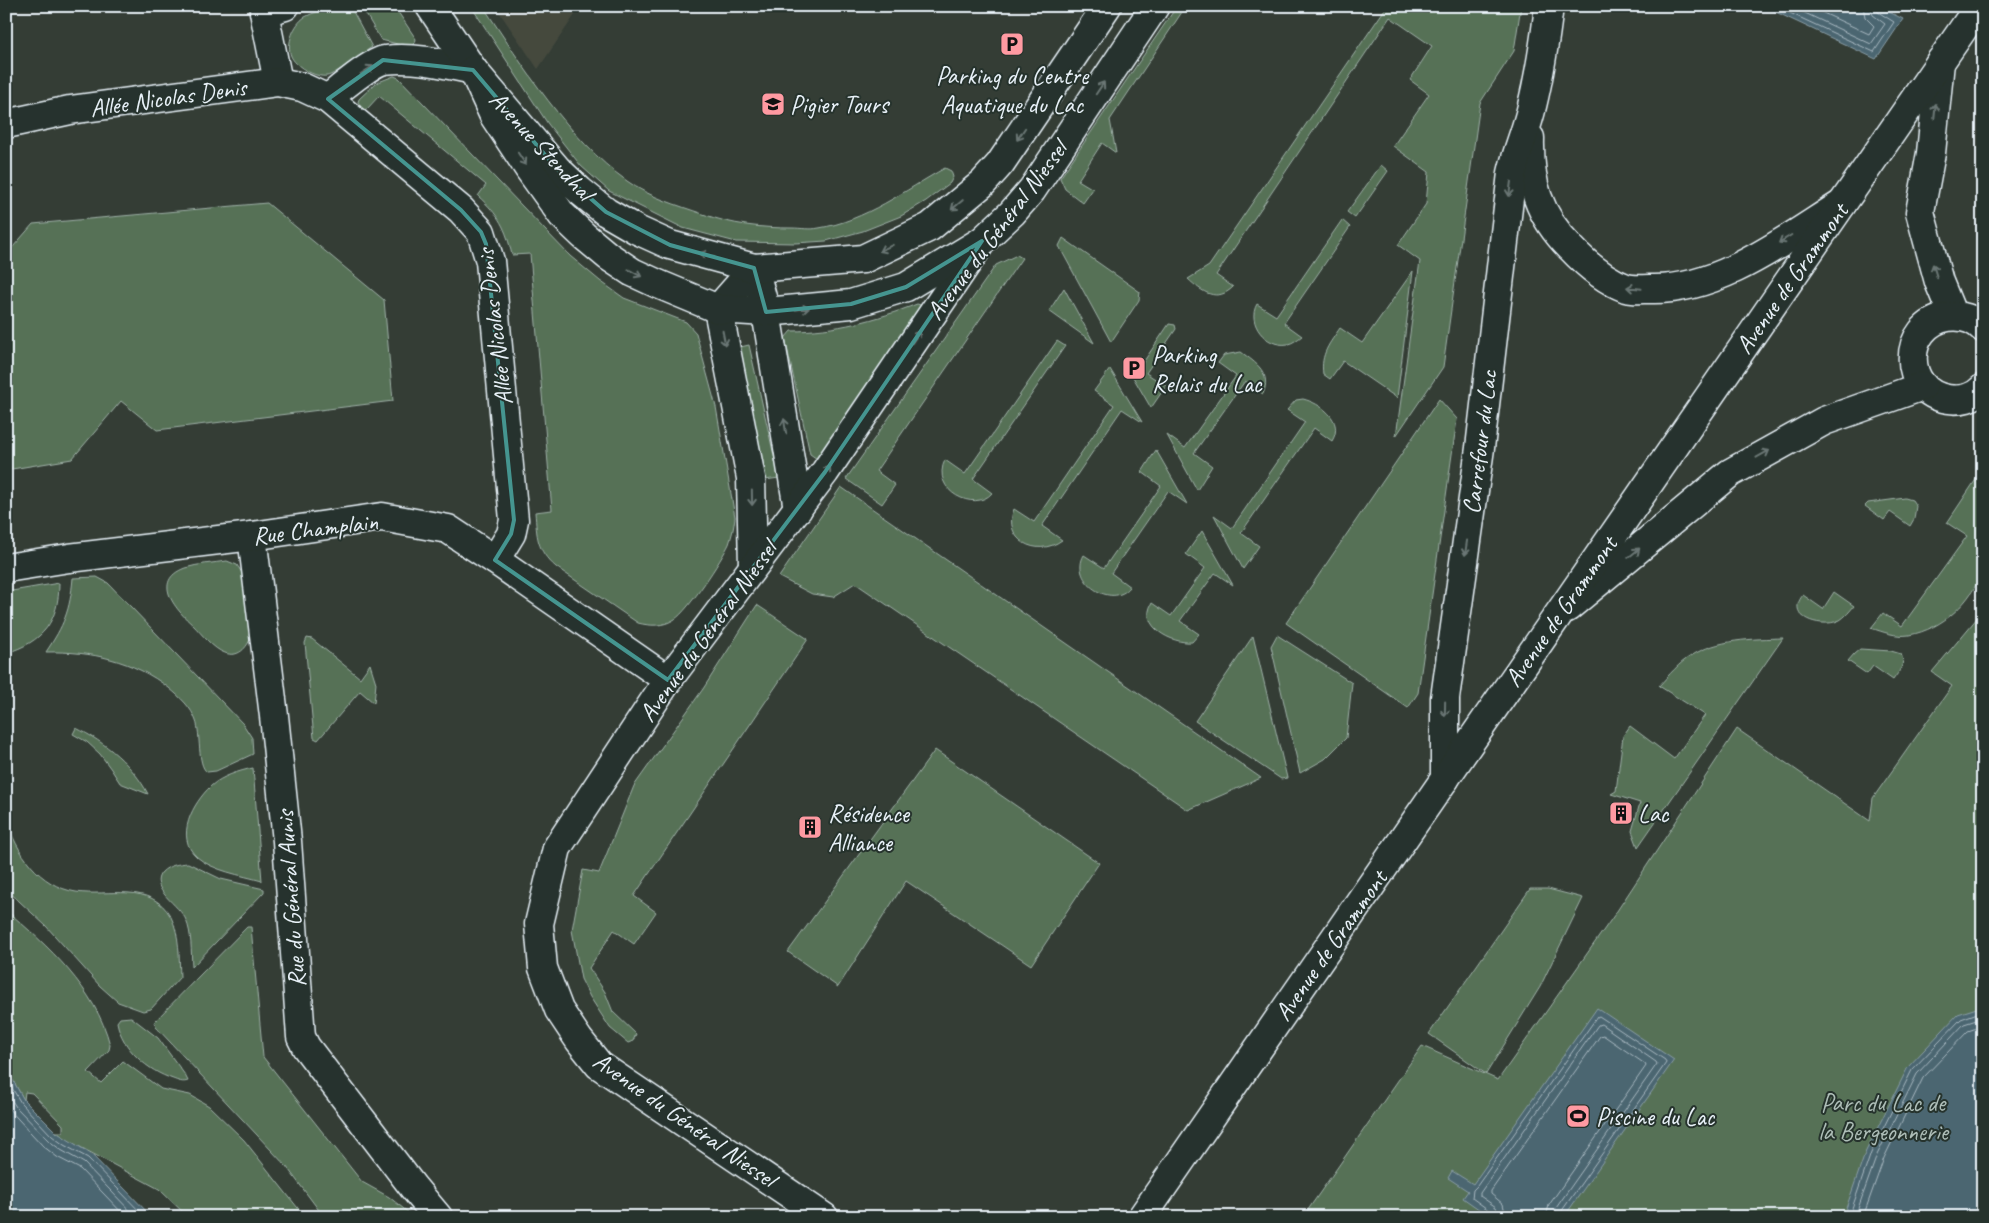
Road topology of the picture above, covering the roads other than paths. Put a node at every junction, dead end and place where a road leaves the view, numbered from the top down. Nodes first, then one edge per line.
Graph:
1 (430, 6) edge
2 (1107, 6) edge
3 (1155, 6) edge
4 (1549, 6) edge
5 (1563, 6) edge
6 (1979, 6) edge
7 (274, 9) edge
8 (1544, 55) junction
9 (1940, 62) junction
10 (473, 70) junction
11 (278, 82) junction
12 (328, 99) junction
13 (1532, 109) junction
14 (6, 124) edge
15 (1842, 204) junction
16 (930, 227) joint
17 (982, 241) junction
18 (754, 268) junction
19 (718, 309) junction
20 (766, 312) junction
21 (1954, 316) junction
22 (1983, 328) edge
23 (1923, 386) junction
24 (1983, 388) edge
25 (798, 509) junction
26 (252, 536) junction
27 (495, 560) junction
28 (753, 566) junction
29 (6, 568) edge
30 (1556, 617) junction
31 (668, 680) junction
32 (1445, 778) junction
33 (438, 1217) edge
34 (824, 1217) edge
35 (1142, 1217) edge

1 - 10 street, Avenue Stendhal
2 -> 16 street, Avenue du Général Niessel
17 -> 3 street, Avenue du Général Niessel
4 - 8 street, Carrefour du Lac
5 - 8 street, Carrefour du Lac
6 - 9 street, Avenue de Grammont
7 - 11 street
8 - 13 street, Carrefour du Lac
9 - 15 street, Avenue de Grammont
21 -> 9 street
12 -> 10 street
18 -> 10 street, Avenue Stendhal
10 -> 19 street, Avenue Stendhal
11 - 12 street, Allée Nicolas Denis
11 - 14 street, Allée Nicolas Denis
12 - 27 street, Allée Nicolas Denis
15 -> 13 street, Carrefour du Lac
13 -> 32 street, Carrefour du Lac
15 - 30 street, Avenue de Grammont
16 -> 18 street, Avenue Stendhal
20 -> 17 street, Avenue Stendhal
25 -> 17 street, Avenue du Général Niessel
18 - 19 street
18 - 20 street
19 - 20 street, Avenue Stendhal
19 -> 28 street
25 -> 20 street
21 - 22 street
21 - 23 street
23 - 24 street
30 -> 23 street
25 - 28 street, Avenue du Général Niessel
26 - 27 street, Rue Champlain
26 - 29 street, Rue Champlain
26 - 33 street, Rue du Général Aunis
27 - 31 street, Rue Champlain
28 - 31 street, Avenue du Général Niessel
30 - 32 street, Avenue de Grammont
31 - 34 street, Avenue du Général Niessel
32 - 35 street, Avenue de Grammont

